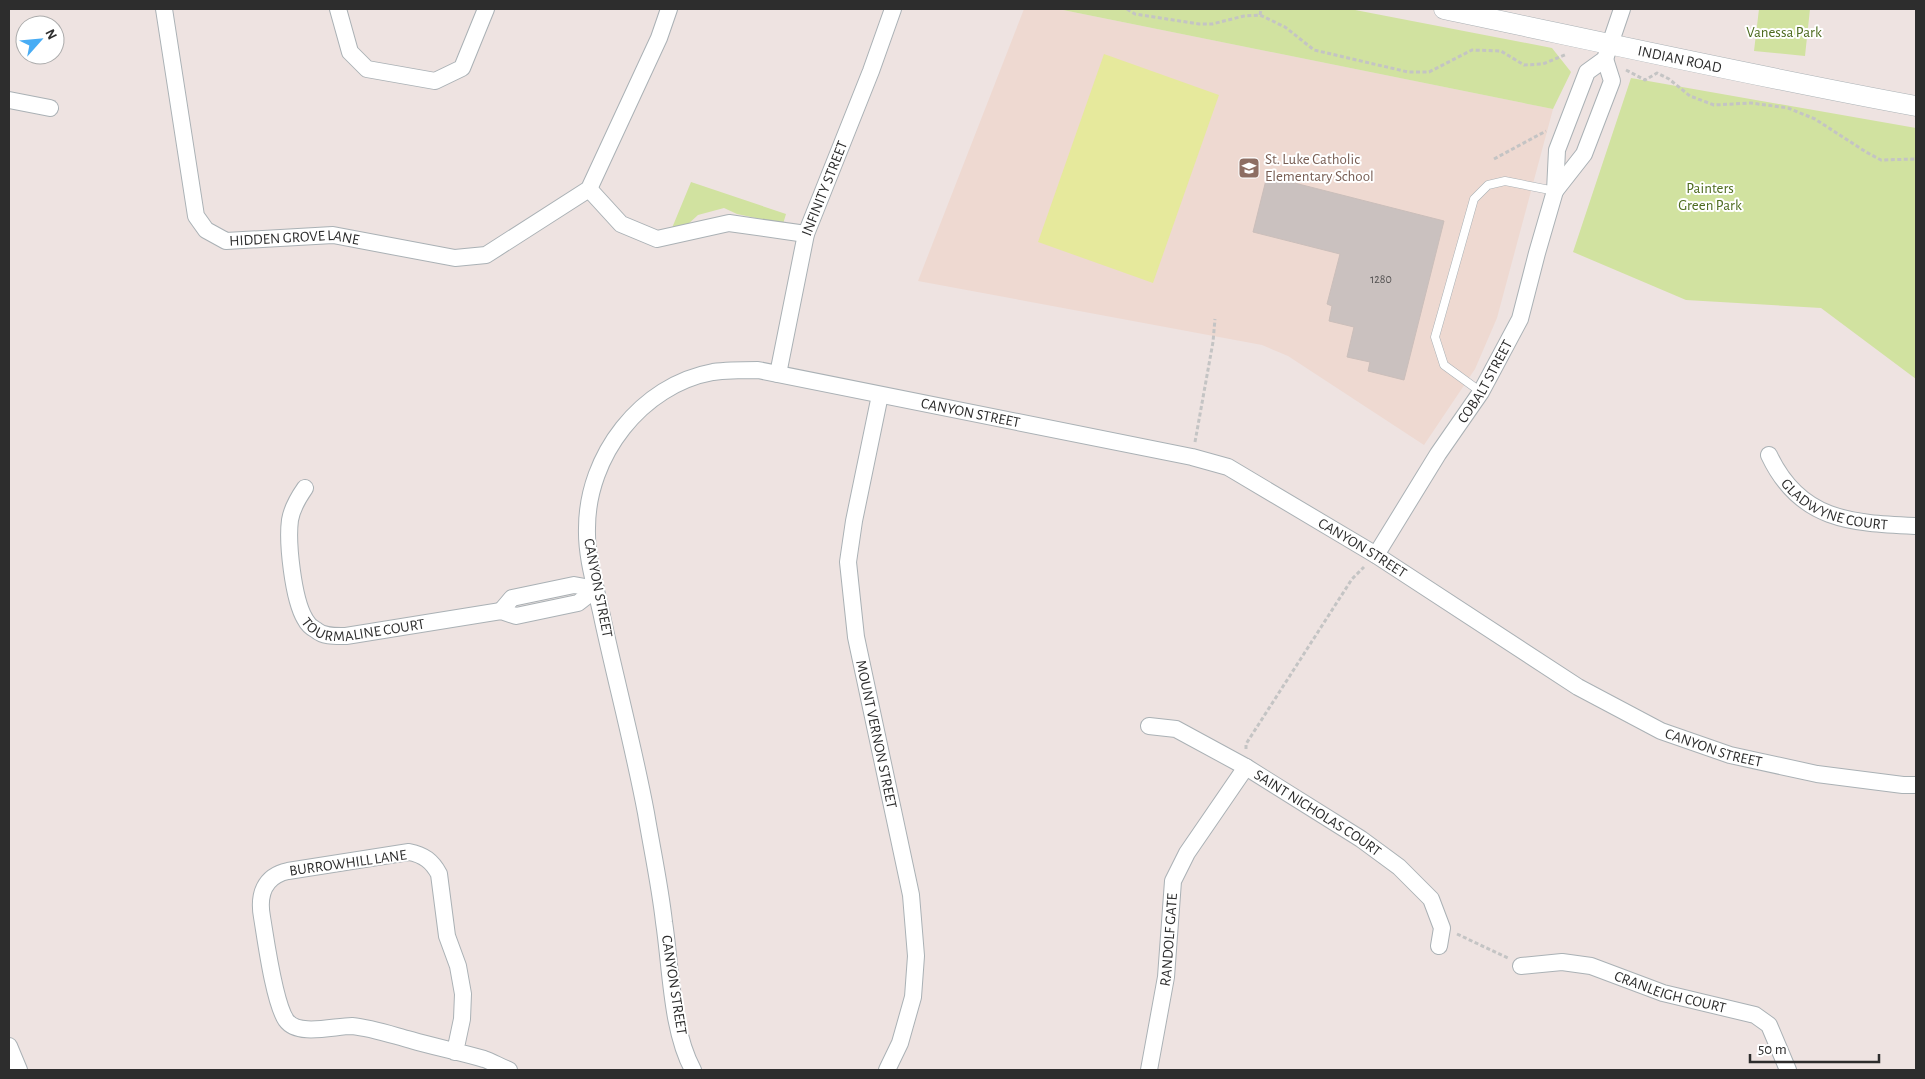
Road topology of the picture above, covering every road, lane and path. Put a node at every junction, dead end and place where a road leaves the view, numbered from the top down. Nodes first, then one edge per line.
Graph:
1 (164, 9) edge
2 (338, 9) edge
3 (486, 9) edge
4 (669, 9) edge
5 (893, 9) edge
6 (1127, 9) edge
7 (1261, 9) edge
8 (1444, 9) edge
9 (1622, 9) edge
10 (1260, 15) junction
11 (1608, 51) junction
12 (1568, 54) dead end
13 (9, 100) edge
14 (1916, 106) edge
15 (50, 108) dead end
16 (1547, 130) dead end
17 (1494, 159) dead end
18 (1916, 159) edge
19 (589, 189) junction
20 (1555, 191) junction
21 (806, 234) junction
22 (1215, 319) dead end
23 (778, 374) junction
24 (1481, 392) junction
25 (880, 395) junction
26 (1769, 455) dead end
27 (1192, 457) junction
28 (305, 488) dead end
29 (1916, 526) edge
30 (1376, 555) junction
31 (596, 589) junction
32 (1149, 726) dead end
33 (1246, 767) junction
34 (1916, 785) edge
35 (1442, 928) junction
36 (1440, 946) dead end
37 (1521, 966) joint
38 (9, 1046) edge
39 (455, 1052) junction
40 (686, 1068) edge
41 (19, 1070) edge
42 (508, 1070) edge
43 (887, 1070) edge
44 (1149, 1070) edge
45 (1788, 1070) edge

1 - 19 street, HIDDEN GROVE LANE
2 - 3 street
4 - 19 street
5 - 21 street, INFINITY STREET
6 - 10 path
7 - 10 path
8 - 11 street, INDIAN ROAD
9 - 11 street
10 - 12 path
11 - 14 street, INDIAN ROAD
11 - 18 path
11 - 20 street, COBALT STREET
11 - 20 street, COBALT STREET
13 - 15 street
16 - 17 path
19 - 21 street
20 - 24 street, COBALT STREET
20 - 24 lane
21 - 23 street, INFINITY STREET
22 - 27 path
23 - 25 street, CANYON STREET
23 - 31 street, CANYON STREET
24 - 30 street, COBALT STREET
25 - 27 street, CANYON STREET
25 - 43 street, MOUNT VERNON STREET
26 - 29 street, GLADWYNE COURT
27 - 30 street, CANYON STREET
28 - 31 street, TOURMALINE COURT
30 - 33 path
30 - 34 street, CANYON STREET
31 - 40 street, CANYON STREET
32 - 33 street, SAINT NICHOLAS COURT
33 - 35 street, SAINT NICHOLAS COURT
33 - 44 street, RANDOLF GATE
35 - 36 street, SAINT NICHOLAS COURT
35 - 37 path
37 - 45 street, CRANLEIGH COURT
38 - 41 street
39 - 39 street, BURROWHILL LANE
39 - 42 street, BURROWHILL LANE

